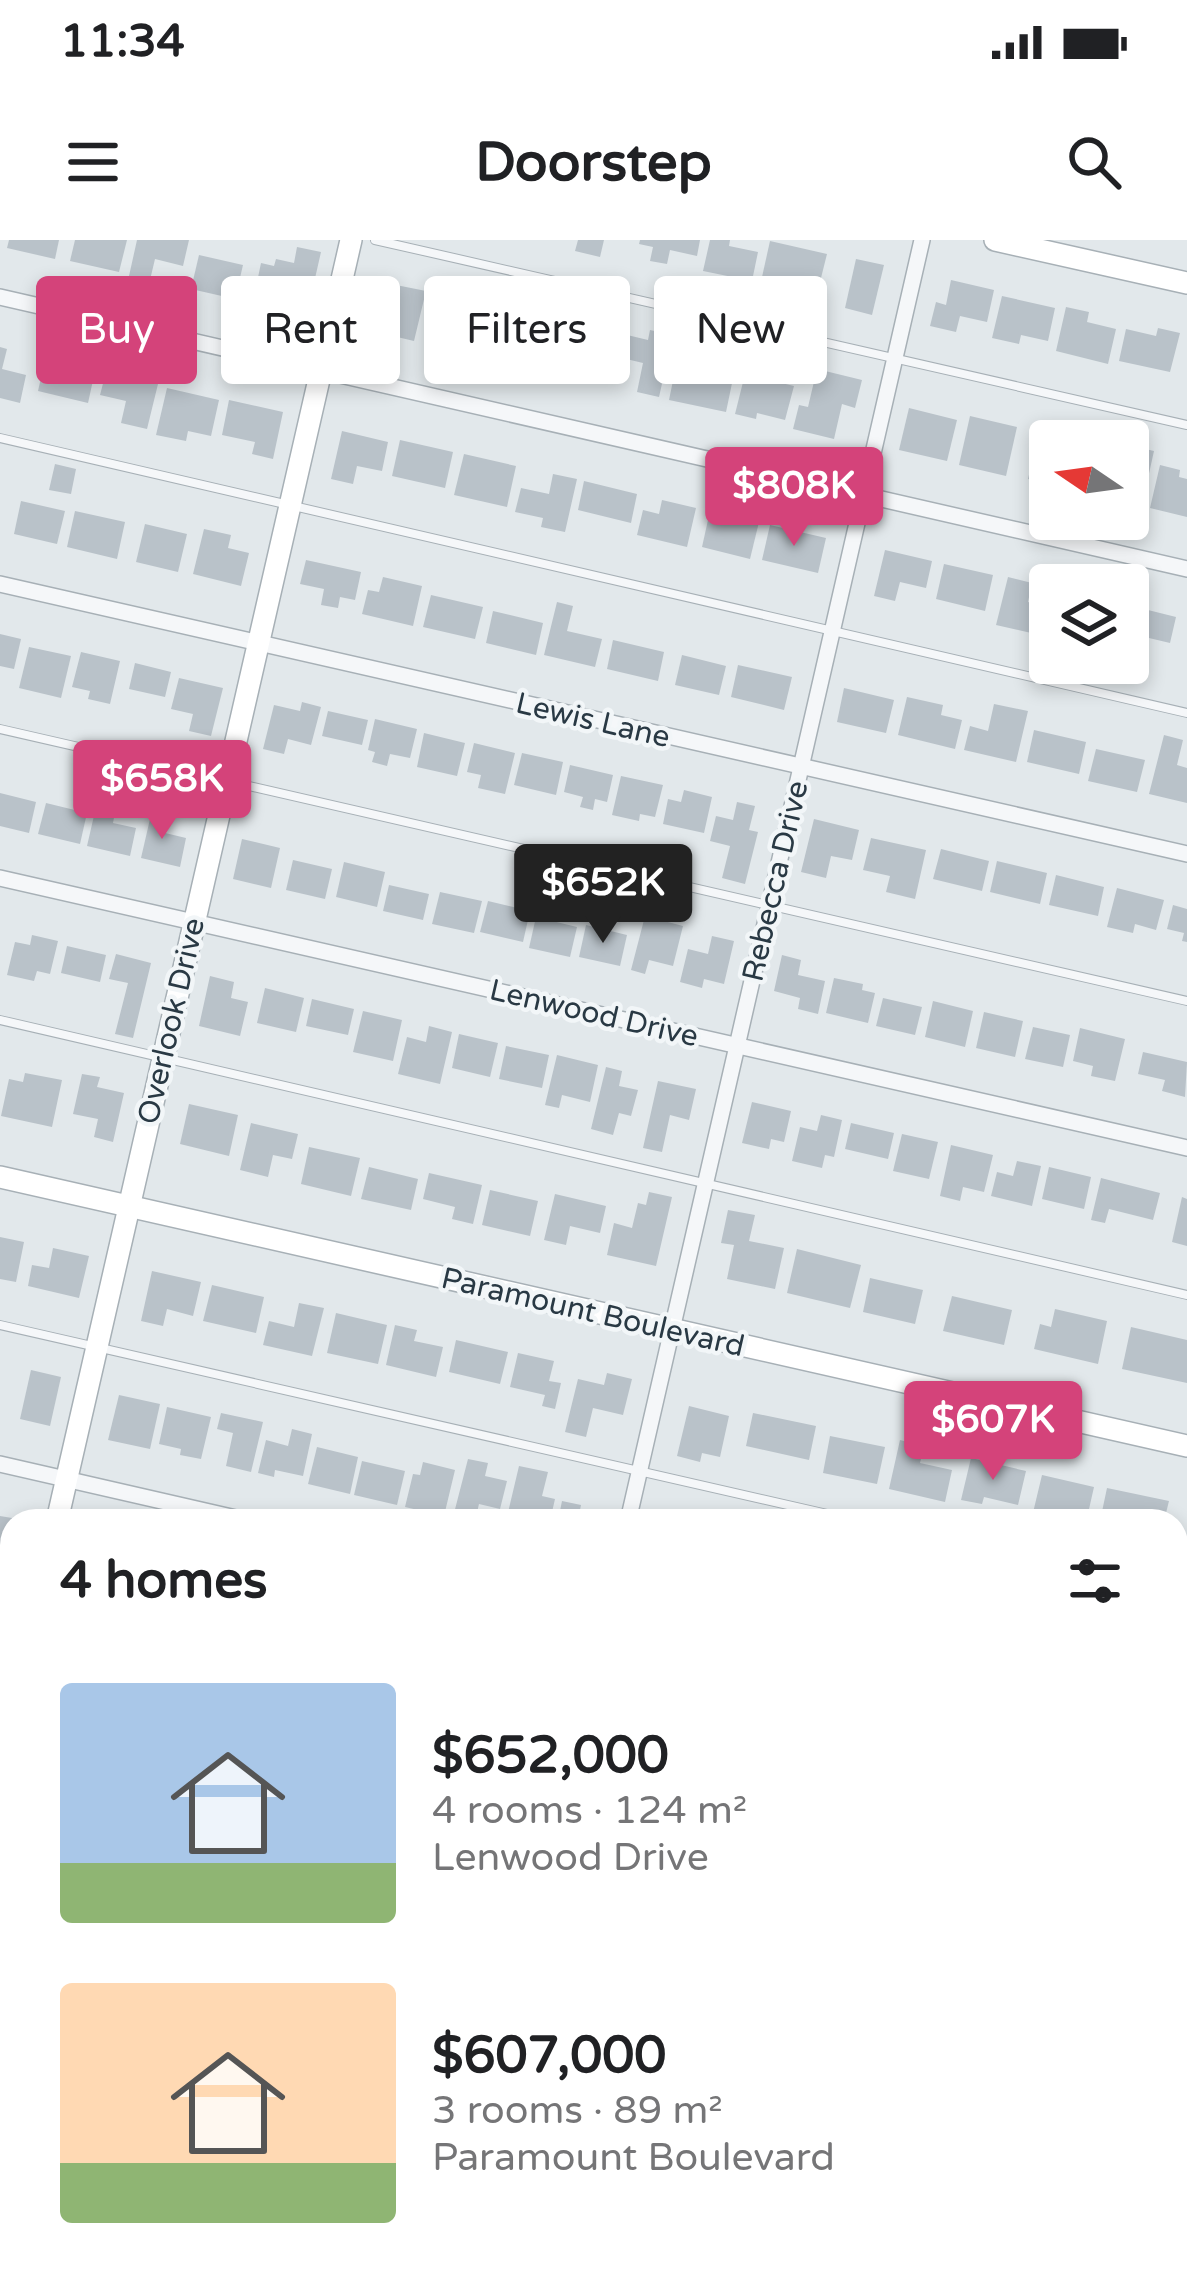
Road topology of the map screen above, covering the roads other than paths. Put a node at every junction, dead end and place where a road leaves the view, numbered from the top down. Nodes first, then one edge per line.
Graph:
1 (350, 240) edge
2 (375, 240) edge
3 (922, 240) edge
4 (995, 240) edge
5 (1058, 247) edge
6 (342, 276) edge
7 (1187, 284) edge
8 (0, 297) edge
9 (221, 348) edge
10 (895, 359) junction
11 (318, 384) edge
12 (378, 384) edge
13 (1187, 425) edge
14 (0, 439) edge
15 (864, 494) junction
16 (290, 508) junction
17 (1187, 569) edge
18 (0, 584) edge
19 (832, 632) junction
20 (259, 644) junction
21 (1187, 713) edge
22 (0, 729) edge
23 (802, 767) junction
24 (226, 781) junction
25 (1187, 854) edge
26 (0, 878) edge
27 (770, 904) junction
28 (193, 923) junction
29 (1187, 1001) edge
30 (0, 1020) edge
31 (738, 1046) junction
32 (162, 1058) junction
33 (1187, 1148) edge
34 (0, 1177) edge
35 (706, 1182) junction
36 (128, 1206) junction
37 (1187, 1295) edge
38 (0, 1324) edge
39 (672, 1330) junction
40 (97, 1347) junction
41 (1187, 1446) edge
42 (0, 1464) edge
43 (639, 1472) junction
44 (66, 1479) junction
45 (60, 1509) edge
46 (197, 1509) edge
47 (631, 1509) edge
48 (804, 1509) edge

1 - 6 street, Overlook Drive
2 - 10 lane
3 - 10 street, Rebecca Drive
4 - 5 street
5 - 7 street
8 - 9 street
10 - 13 lane
10 - 15 street, Rebecca Drive
11 - 16 street, Overlook Drive
12 - 15 street
14 - 16 lane
15 - 17 street
15 - 19 street, Rebecca Drive
16 - 19 lane
16 - 20 street, Overlook Drive
18 - 20 street, Lewis Lane
19 - 21 lane
19 - 23 street, Rebecca Drive
20 - 23 street, Lewis Lane
20 - 24 street, Overlook Drive
22 - 24 lane
23 - 25 street, Lewis Lane
23 - 27 street, Rebecca Drive
24 - 27 lane
24 - 28 street, Overlook Drive
26 - 28 street, Lenwood Drive
27 - 29 lane
27 - 31 street, Rebecca Drive
28 - 31 street, Lenwood Drive
28 - 32 street, Overlook Drive
30 - 32 lane
31 - 33 street, Lenwood Drive
31 - 35 street, Rebecca Drive
32 - 35 lane
32 - 36 street, Overlook Drive
34 - 36 street, Paramount Boulevard
35 - 37 lane
35 - 39 street, Rebecca Drive
36 - 39 street, Paramount Boulevard
36 - 40 street, Overlook Drive
38 - 40 lane
39 - 41 street, Paramount Boulevard
39 - 43 street, Rebecca Drive
40 - 43 lane
40 - 44 street, Overlook Drive
42 - 44 street
43 - 47 street, Rebecca Drive
43 - 48 lane
44 - 45 street, Overlook Drive
44 - 46 street

